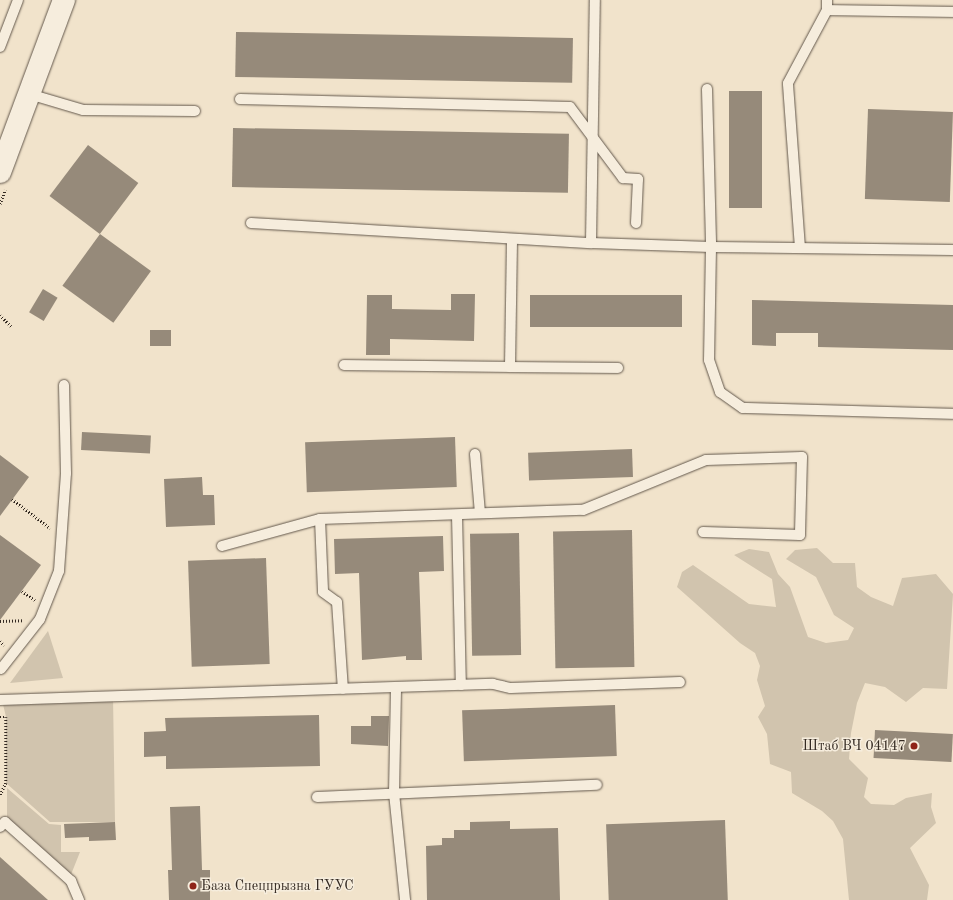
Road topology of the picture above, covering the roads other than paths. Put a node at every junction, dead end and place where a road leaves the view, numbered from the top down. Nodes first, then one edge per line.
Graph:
1 (18, 0) edge
2 (64, 0) edge
3 (595, 0) edge
4 (827, 5) edge
5 (953, 12) edge
6 (0, 47) edge
7 (707, 90) dead end
8 (29, 94) junction
9 (240, 99) dead end
10 (195, 111) dead end
11 (591, 135) junction
12 (0, 172) edge
13 (251, 223) dead end
14 (636, 223) dead end
15 (512, 239) junction
16 (591, 243) junction
17 (711, 247) junction
18 (800, 248) junction
19 (953, 250) edge
20 (344, 365) dead end
21 (510, 367) junction
22 (618, 368) dead end
23 (64, 385) dead end
24 (953, 414) edge
25 (475, 454) dead end
26 (480, 513) junction
27 (457, 515) junction
28 (320, 519) junction
29 (704, 532) dead end
30 (222, 546) dead end
31 (0, 669) edge
32 (680, 682) dead end
33 (461, 686) junction
34 (343, 689) junction
35 (396, 689) junction
36 (0, 700) edge
37 (597, 785) dead end
38 (394, 793) junction
39 (317, 797) dead end
40 (0, 827) edge
41 (79, 900) edge
42 (405, 900) edge

1 - 6 lane
2 - 8 main road
3 - 11 lane
4 - 5 lane
4 - 18 lane
7 - 17 lane
8 - 10 lane
8 - 12 main road
9 - 11 lane
11 - 14 lane
11 - 16 lane
13 - 15 lane
15 - 16 lane
15 - 21 lane
16 - 17 lane
17 - 18 lane
17 - 24 lane
18 - 19 lane
20 - 21 lane
21 - 22 lane
23 - 31 lane
25 - 26 lane
26 - 27 lane
26 - 29 lane
27 - 28 lane
27 - 33 lane
28 - 30 lane
28 - 34 lane
32 - 33 lane
33 - 35 lane
34 - 35 lane
34 - 36 lane
35 - 38 lane
37 - 38 lane
38 - 39 lane
38 - 42 lane
40 - 41 lane

